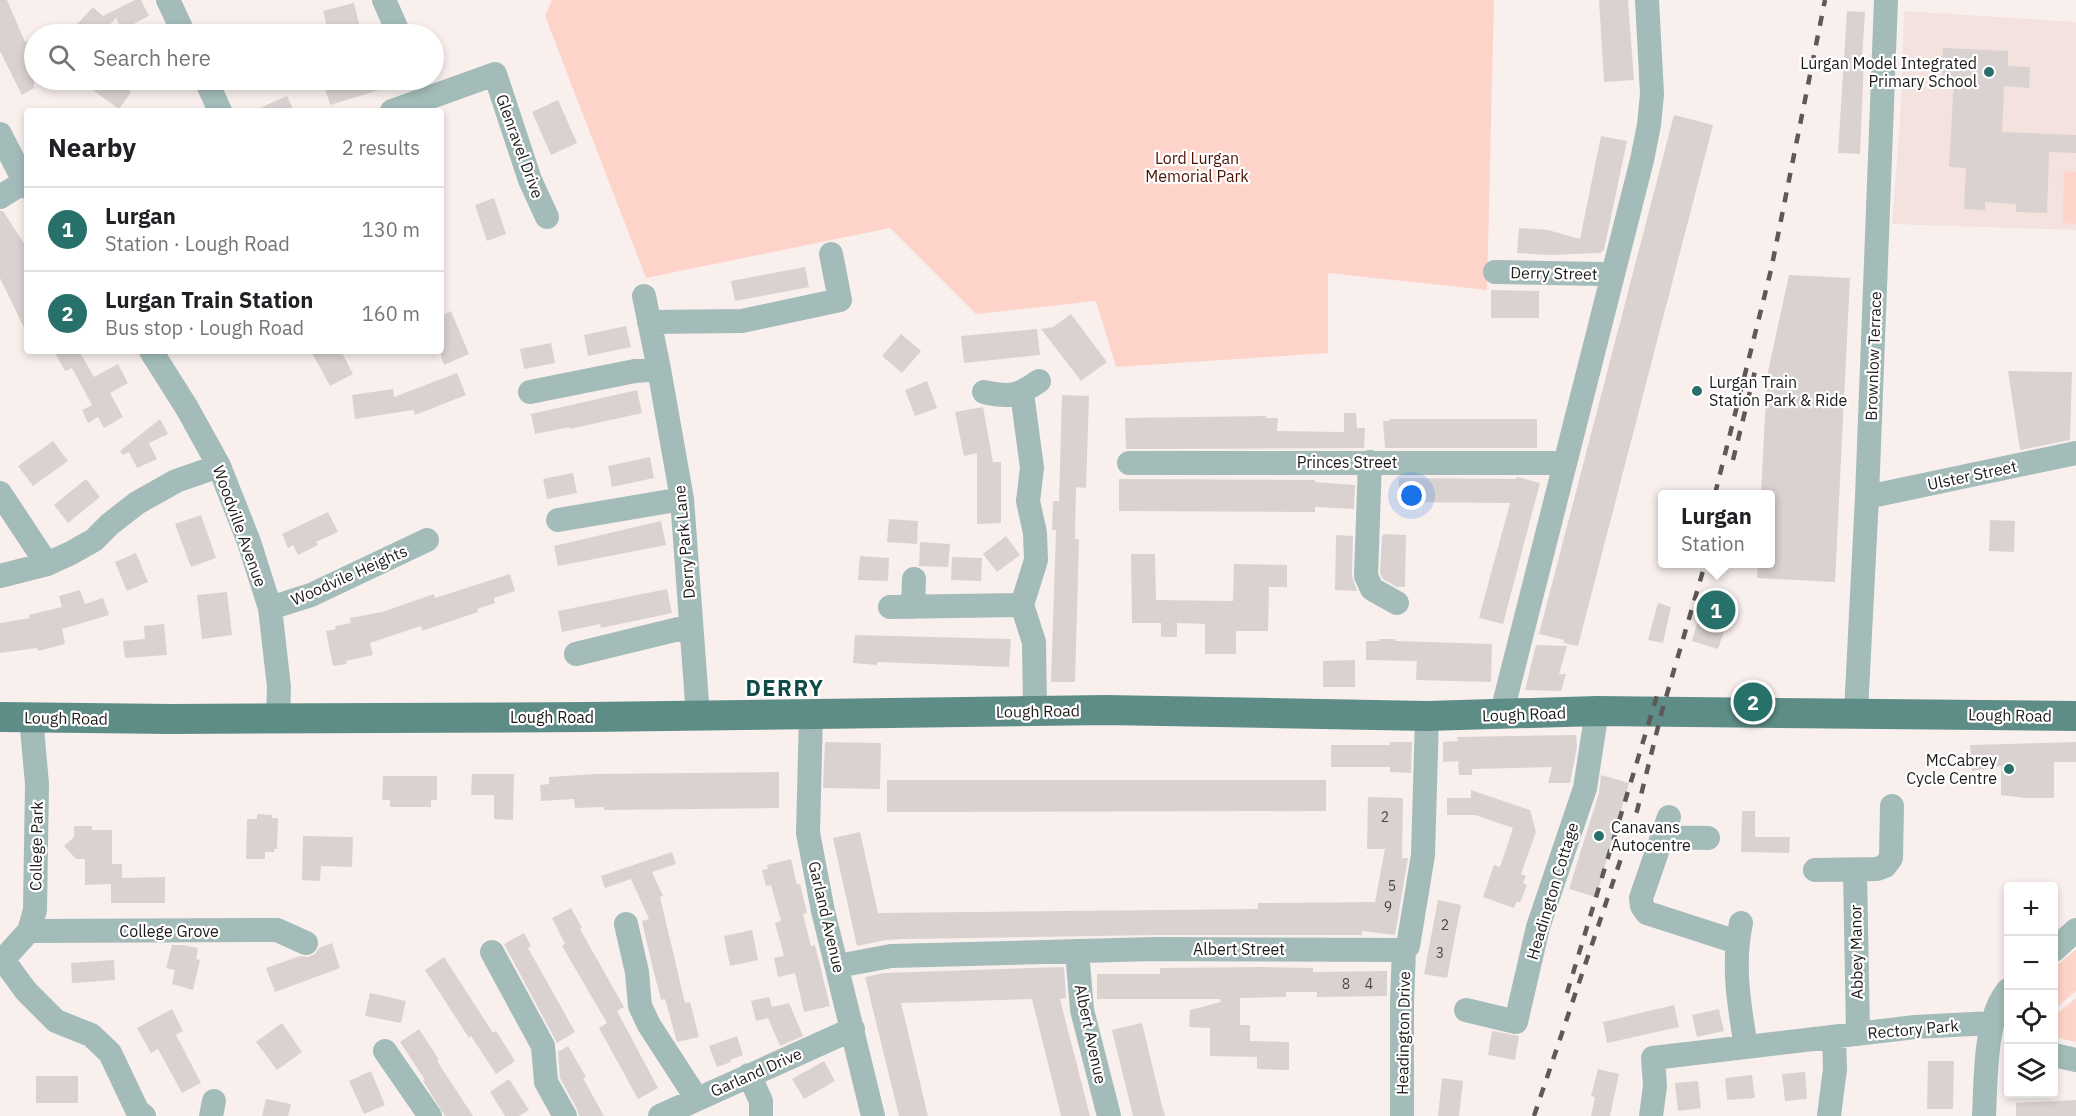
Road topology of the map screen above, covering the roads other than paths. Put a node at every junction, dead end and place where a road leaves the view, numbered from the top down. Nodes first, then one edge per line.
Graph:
1 (168, 0) edge
2 (384, 0) edge
3 (1647, 0) edge
4 (1886, 0) edge
5 (179, 24) edge
6 (395, 24) edge
7 (444, 84) edge
8 (211, 90) edge
9 (421, 90) edge
10 (219, 108) edge
11 (396, 108) edge
12 (0, 134) edge
13 (24, 183) edge
14 (24, 185) edge
15 (0, 197) edge
16 (547, 216) dead end
17 (831, 255) dead end
18 (1495, 272) dead end
19 (1612, 276) junction
20 (644, 296) dead end
21 (649, 322) junction
22 (153, 354) edge
23 (659, 369) junction
24 (530, 392) dead end
25 (984, 392) dead end
26 (2076, 453) edge
27 (1370, 462) junction
28 (1129, 463) dead end
29 (1565, 463) junction
30 (219, 466) junction
31 (0, 493) edge
32 (1868, 497) junction
33 (682, 499) junction
34 (558, 520) dead end
35 (427, 540) dead end
36 (47, 564) junction
37 (0, 576) edge
38 (914, 579) dead end
39 (1397, 603) dead end
40 (1022, 605) junction
41 (270, 608) junction
42 (691, 626) junction
43 (576, 654) dead end
44 (1035, 711) junction
45 (1597, 711) junction
46 (1856, 712) junction
47 (811, 714) junction
48 (1503, 715) junction
49 (698, 716) junction
50 (1428, 716) junction
51 (2076, 716) edge
52 (0, 717) edge
53 (31, 717) junction
54 (278, 717) junction
55 (1892, 806) dead end
56 (1708, 838) dead end
57 (1815, 870) dead end
58 (1855, 870) junction
59 (626, 924) dead end
60 (2076, 930) edge
61 (29, 931) junction
62 (306, 943) dead end
63 (2058, 946) edge
64 (1404, 950) junction
65 (1077, 951) junction
66 (492, 952) dead end
67 (2, 962) edge
68 (837, 966) junction
69 (2004, 996) edge
70 (1466, 1010) dead end
71 (853, 1029) junction
72 (1858, 1034) junction
73 (1997, 1036) edge
74 (1834, 1038) junction
75 (1746, 1047) junction
76 (385, 1051) dead end
77 (2058, 1056) edge
78 (2076, 1060) edge
79 (748, 1075) junction
80 (697, 1099) junction
81 (144, 1116) edge
82 (430, 1116) edge
83 (565, 1116) edge
84 (660, 1116) edge
85 (761, 1116) edge
86 (873, 1116) edge
87 (1109, 1116) edge
88 (1402, 1116) edge
89 (1651, 1116) edge
90 (1829, 1116) edge
91 (1984, 1116) edge

1 - 5 street
2 - 6 street
3 - 19 street
4 - 32 street, Brownlow Terrace
7 - 16 street, Glenravel Drive
8 - 10 street
9 - 11 street
12 - 13 street
14 - 15 street
17 - 21 street
18 - 19 street, Derry Street
19 - 29 street
20 - 21 street, Derry Park Lane
21 - 23 street, Derry Park Lane
22 - 30 street, Woodville Avenue
23 - 24 street
23 - 33 street, Derry Park Lane
25 - 40 street
26 - 32 street, Ulster Street
27 - 28 street, Princes Street
27 - 29 street, Princes Street
27 - 39 street
29 - 48 street
30 - 36 street
30 - 41 street, Woodville Avenue
31 - 36 street
32 - 46 street, Brownlow Terrace
33 - 34 street
33 - 42 street, Derry Park Lane
35 - 41 street, Woodvile Heights
36 - 37 street
38 - 40 street
40 - 44 street
41 - 54 street, Woodville Avenue
42 - 43 street
42 - 49 street, Derry Park Lane
44 - 47 main road, Lough Road
44 - 50 main road, Lough Road
45 - 46 main road, Lough Road
45 - 48 main road, Lough Road
45 - 70 street, Headington Cottage
46 - 51 main road, Lough Road
47 - 49 main road, Lough Road
47 - 68 street, Garland Avenue
48 - 50 main road, Lough Road
49 - 54 main road, Lough Road
50 - 64 street
52 - 53 main road, Lough Road
53 - 54 main road, Lough Road
53 - 61 street, College Park
55 - 58 street
56 - 75 street
57 - 58 street
58 - 72 street, Abbey Manor
59 - 80 street
60 - 63 street
61 - 62 street, College Grove
61 - 67 street, College Park
64 - 65 street, Albert Street
64 - 88 street, Headington Drive
65 - 68 street, Albert Street
65 - 87 street, Albert Avenue
66 - 83 street
67 - 81 street
68 - 71 street, Garland Avenue
69 - 73 street
71 - 79 street, Garland Drive
71 - 86 street, Garland Avenue
72 - 73 street, Rectory Park
72 - 74 street, Rectory Park
73 - 91 street
74 - 75 street, Rectory Park
74 - 90 street
75 - 89 street, Rectory Park
76 - 82 street
77 - 78 street
79 - 80 street, Garland Drive
79 - 85 street
80 - 84 street, Garland Drive

